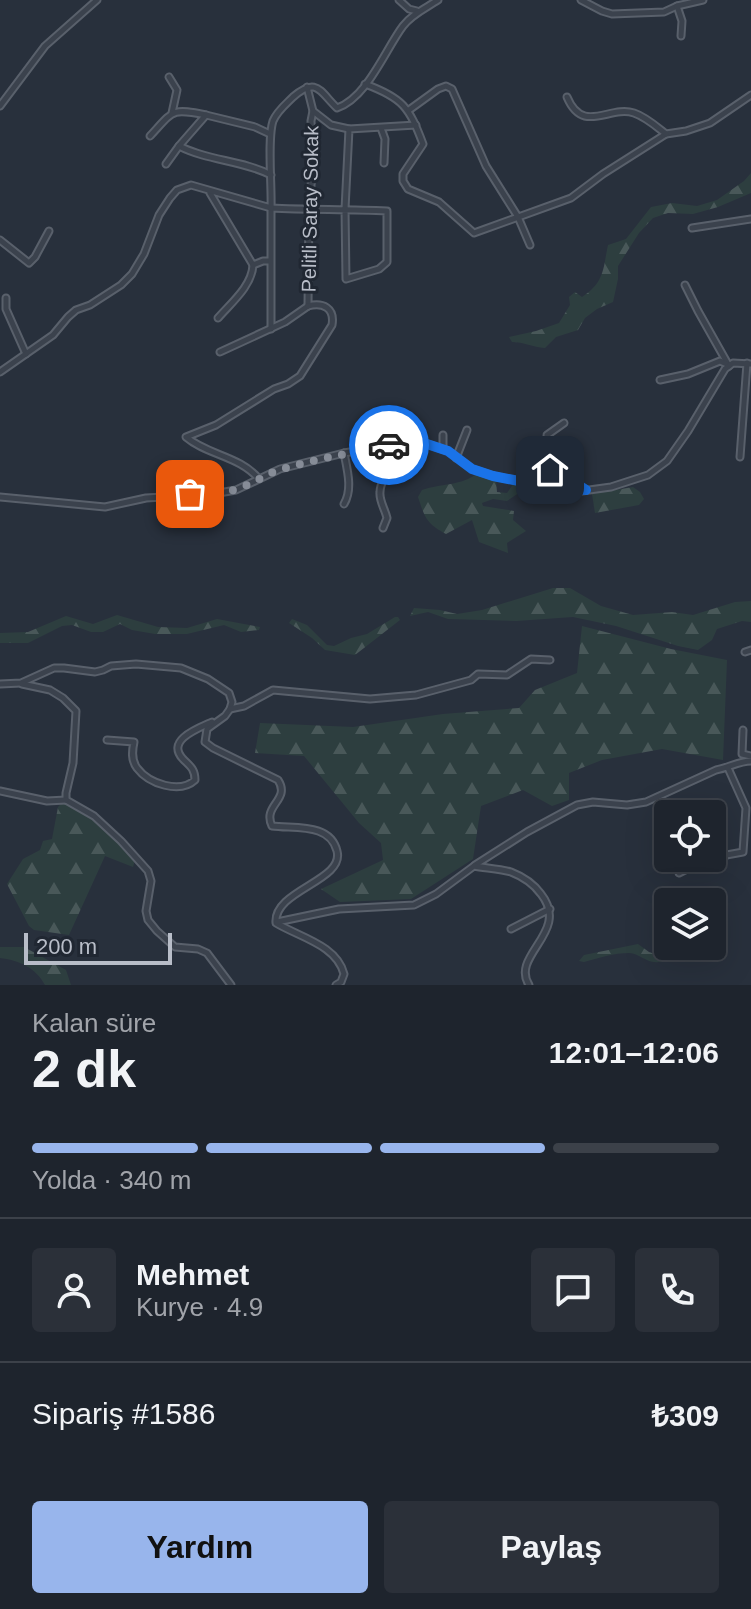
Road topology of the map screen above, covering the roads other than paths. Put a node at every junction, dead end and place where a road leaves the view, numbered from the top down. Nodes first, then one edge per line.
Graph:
1 (97, 0) edge
2 (399, 0) edge
3 (438, 0) edge
4 (581, 0) edge
5 (703, 0) edge
6 (677, 6) junction
7 (418, 12) junction
8 (681, 36) dead end
9 (169, 77) dead end
10 (365, 84) junction
11 (307, 87) junction
12 (751, 95) edge
13 (567, 97) dead end
14 (0, 106) edge
15 (409, 110) junction
16 (313, 111) junction
17 (172, 113) junction
18 (206, 115) junction
19 (416, 125) junction
20 (381, 128) junction
21 (349, 129) junction
22 (270, 134) junction
23 (666, 134) junction
24 (150, 136) dead end
25 (179, 146) junction
26 (384, 163) dead end
27 (166, 164) dead end
28 (272, 176) junction
29 (209, 192) junction
30 (271, 208) junction
31 (345, 209) junction
32 (309, 210) junction
33 (518, 217) junction
34 (751, 219) edge
35 (692, 228) dead end
36 (49, 231) dead end
37 (0, 240) edge
38 (530, 245) dead end
39 (270, 261) junction
40 (253, 265) junction
41 (685, 285) dead end
42 (6, 298) dead end
43 (308, 306) junction
44 (218, 318) dead end
45 (271, 329) junction
46 (220, 352) dead end
47 (26, 354) junction
48 (749, 364) edge
49 (729, 366) junction
50 (0, 372) edge
51 (660, 380) dead end
52 (743, 406) junction
53 (751, 407) edge
54 (564, 423) dead end
55 (467, 430) dead end
56 (443, 435) dead end
57 (389, 445) junction
58 (443, 449) junction
59 (344, 453) junction
60 (740, 457) dead end
61 (456, 458) junction
62 (259, 479) junction
63 (586, 490) junction
64 (0, 497) edge
65 (344, 504) dead end
66 (383, 528) dead end
67 (550, 660) dead end
68 (21, 683) junction
69 (0, 684) edge
70 (230, 709) junction
71 (224, 716) junction
72 (743, 730) dead end
73 (107, 740) dead end
74 (749, 759) edge
75 (728, 768) junction
76 (0, 791) edge
77 (66, 800) junction
78 (474, 866) junction
79 (679, 873) dead end
80 (550, 909) junction
81 (276, 923) junction
82 (511, 929) dead end
83 (341, 984) edge
84 (231, 985) edge
85 (529, 985) edge

1 - 14 street
2 - 7 street
3 - 7 street
4 - 6 street
5 - 6 street
6 - 8 street
7 - 10 street
9 - 17 street
10 - 11 street
10 - 15 street
11 - 16 street, Pelitli Saray Sokak
11 - 22 street
12 - 23 street
13 - 23 street
15 - 19 street
15 - 33 street
16 - 21 street
16 - 32 street, Pelitli Saray Sokak
17 - 18 street
17 - 24 street
18 - 22 street
18 - 25 street
19 - 20 street
19 - 33 street
20 - 21 street
20 - 26 street
21 - 31 street
22 - 28 street
23 - 33 street
25 - 27 street
25 - 28 street
28 - 30 street
29 - 30 street
29 - 40 street
29 - 47 street
30 - 32 street
30 - 39 street
31 - 31 street
31 - 32 street
32 - 43 street, Pelitli Saray Sokak
33 - 38 street
34 - 35 street
36 - 37 street
39 - 40 street
39 - 45 street
40 - 44 street
41 - 49 street
42 - 47 street
43 - 45 street
43 - 62 street, Pelitli Saray Sokak
45 - 46 street
47 - 50 street
48 - 49 street
48 - 52 street
49 - 51 street
49 - 63 street
52 - 53 street
52 - 60 street
54 - 63 street
55 - 61 street
56 - 58 street
57 - 58 street
57 - 59 street
57 - 66 street
58 - 61 street
59 - 62 street
59 - 65 street
61 - 63 street
62 - 64 street
67 - 70 street
68 - 69 street
68 - 70 street
68 - 77 street
70 - 71 street
71 - 73 street
71 - 81 street
72 - 74 street
74 - 75 street
75 - 78 street
75 - 79 street
76 - 77 street
77 - 84 street
78 - 80 street
78 - 81 street
80 - 82 street
80 - 85 street
81 - 83 street

